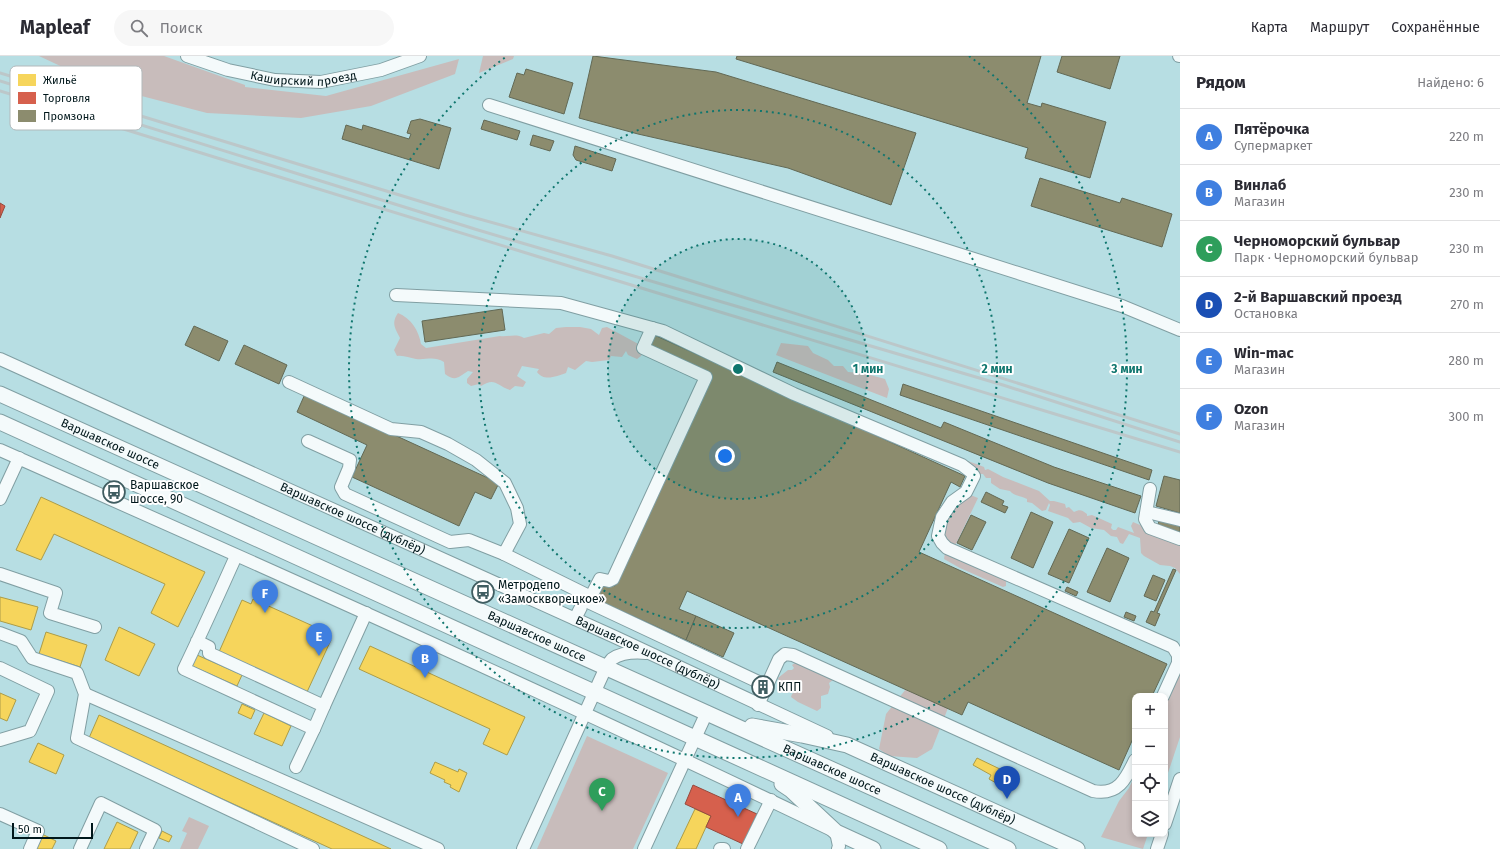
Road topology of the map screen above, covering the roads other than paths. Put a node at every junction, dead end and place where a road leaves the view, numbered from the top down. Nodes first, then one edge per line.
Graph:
1 (187, 56) edge
2 (420, 56) edge
3 (489, 105) dead end
4 (396, 295) dead end
5 (652, 328) junction
6 (1180, 330) edge
7 (0, 359) edge
8 (289, 382) dead end
9 (0, 394) edge
10 (0, 422) edge
11 (308, 441) dead end
12 (0, 450) edge
13 (19, 458) junction
14 (1150, 489) dead end
15 (0, 499) edge
16 (396, 518) junction
17 (1144, 519) junction
18 (1180, 520) edge
19 (389, 535) junction
20 (1180, 539) edge
21 (504, 554) junction
22 (236, 556) junction
23 (0, 574) edge
24 (591, 597) junction
25 (581, 606) dead end
26 (366, 614) junction
27 (575, 619) junction
28 (95, 627) dead end
29 (0, 633) edge
30 (197, 641) junction
31 (651, 653) junction
32 (606, 667) junction
33 (0, 668) edge
34 (767, 686) junction
35 (595, 692) junction
36 (1165, 693) edge
37 (85, 694) junction
38 (758, 705) junction
39 (324, 706) junction
40 (707, 712) junction
41 (585, 713) junction
42 (723, 719) junction
43 (314, 729) junction
44 (695, 738) junction
45 (0, 740) edge
46 (847, 745) junction
47 (685, 760) junction
48 (1133, 765) edge
49 (296, 767) dead end
50 (758, 767) junction
51 (1180, 779) edge
52 (771, 800) junction
53 (0, 814) edge
54 (1168, 815) edge
55 (836, 832) junction
56 (1161, 837) edge
57 (30, 849) edge
58 (80, 849) edge
59 (146, 849) edge
60 (313, 849) edge
61 (438, 849) edge
62 (524, 849) edge
63 (644, 849) edge
64 (720, 849) edge
65 (724, 849) edge
66 (748, 849) edge
67 (838, 849) edge
68 (873, 849) edge
69 (939, 849) edge
70 (1008, 849) edge
71 (1077, 849) edge
72 (1157, 849) edge

1 - 2 street, Каширский проезд
3 - 6 street
4 - 5 street
5 - 24 street
5 - 36 street
7 - 19 street, Варшавское шоссе (дублёр)
8 - 21 street
9 - 32 main road, Варшавское шоссе
10 - 35 main road
11 - 16 street
12 - 13 street
13 - 15 street
13 - 22 street
14 - 17 street
16 - 19 street
16 - 21 street
17 - 18 street
17 - 20 street
19 - 27 street, Варшавское шоссе (дублёр)
21 - 24 street
22 - 26 street
22 - 30 street
23 - 28 street
24 - 34 street
25 - 27 street
26 - 39 street
26 - 41 street
27 - 31 street, Варшавское шоссе (дублёр)
29 - 37 street
30 - 39 street
30 - 43 street
31 - 32 street
31 - 38 street, Варшавское шоссе (дублёр)
32 - 35 street
32 - 40 main road, Варшавское шоссе
33 - 45 street
34 - 38 street
34 - 48 street
35 - 41 street
35 - 44 main road
37 - 60 street
37 - 61 street
38 - 46 street, Варшавское шоссе (дублёр)
39 - 43 street
40 - 42 main road, Варшавское шоссе
40 - 44 street
41 - 47 street
41 - 62 street
42 - 46 main road
42 - 70 main road, Варшавское шоссе
43 - 49 street
44 - 47 street
44 - 50 main road
46 - 71 main road, Варшавское шоссе (дублёр)
47 - 52 street
47 - 63 street
50 - 55 main road
50 - 69 main road
51 - 54 street
52 - 55 street
52 - 66 street
53 - 57 street
55 - 67 street
55 - 68 main road
56 - 72 street
58 - 59 street
64 - 65 street

